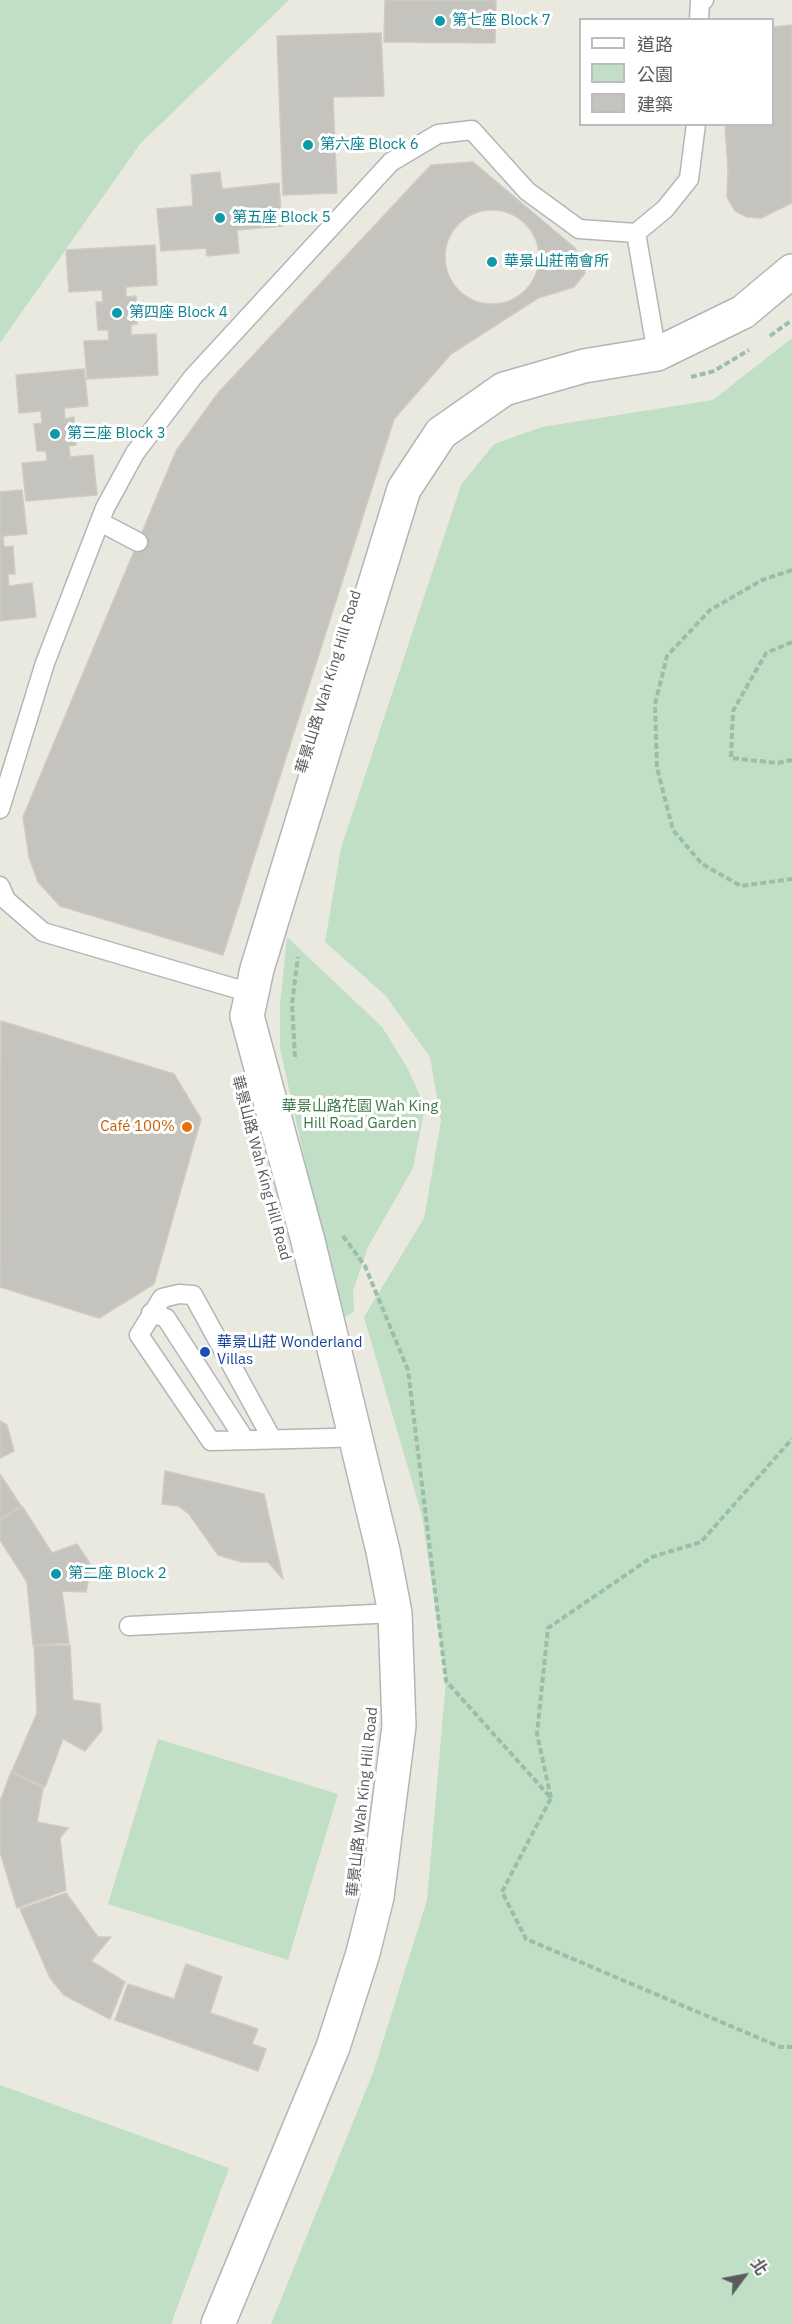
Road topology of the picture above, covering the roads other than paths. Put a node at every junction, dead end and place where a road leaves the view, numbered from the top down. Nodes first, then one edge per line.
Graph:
1 (705, 0) edge
2 (699, 18) edge
3 (696, 126) edge
4 (636, 233) junction
5 (792, 271) edge
6 (657, 354) junction
7 (100, 522) junction
8 (138, 542) dead end
9 (15, 761) junction
10 (0, 772) edge
11 (0, 809) edge
12 (0, 886) edge
13 (251, 993) junction
14 (151, 1313) junction
15 (356, 1437) junction
16 (272, 1439) junction
17 (245, 1440) junction
18 (395, 1613) junction
19 (129, 1626) dead end
20 (218, 2324) edge

1 - 2 lane
3 - 4 lane
4 - 6 lane
4 - 7 lane
5 - 6 street, 華景山路 Wah King Hill Road
6 - 13 street, 華景山路 Wah King Hill Road
7 - 8 lane
7 - 9 lane
9 - 10 lane
9 - 11 lane
12 - 13 lane
13 - 15 street, 華景山路 Wah King Hill Road
14 - 16 lane
14 - 17 lane
14 - 17 lane
15 - 16 lane
15 - 18 street, 華景山路 Wah King Hill Road
16 - 17 lane
18 - 19 lane
18 - 20 street, 華景山路 Wah King Hill Road

